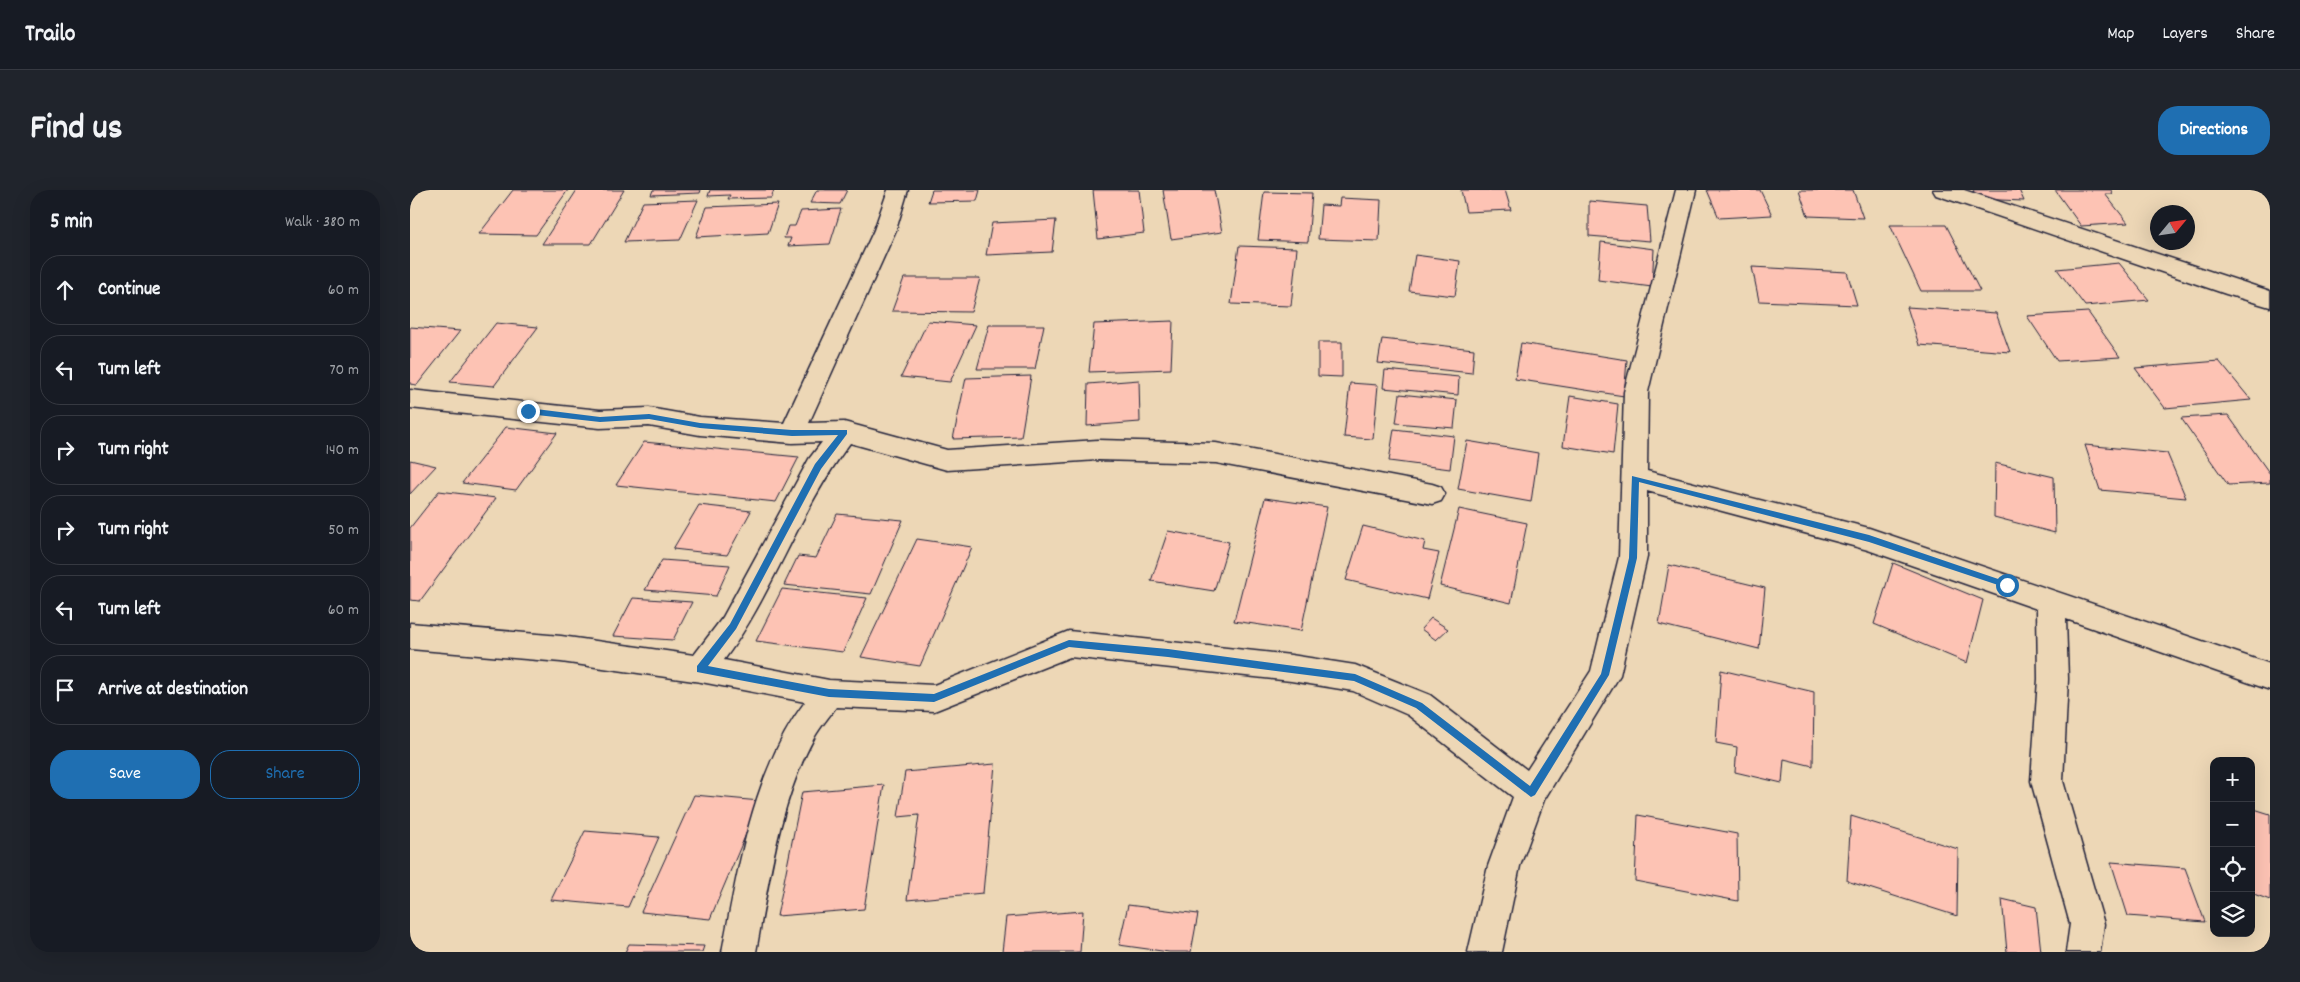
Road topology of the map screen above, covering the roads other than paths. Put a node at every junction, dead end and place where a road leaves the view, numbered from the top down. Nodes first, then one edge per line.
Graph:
1 (898, 190) edge
2 (1686, 190) edge
3 (1943, 190) edge
4 (2270, 299) edge
5 (410, 399) edge
6 (844, 432) junction
7 (792, 433) junction
8 (1635, 478) junction
9 (1432, 494) dead end
10 (2051, 600) junction
11 (410, 636) edge
12 (700, 669) junction
13 (2270, 678) edge
14 (829, 693) junction
15 (1531, 792) junction
16 (739, 952) edge
17 (1485, 952) edge
18 (2083, 952) edge

1 - 7 street
2 - 8 street
3 - 4 street
5 - 7 street
6 - 7 street
6 - 9 street
6 - 12 street
8 - 10 street
8 - 15 street
10 - 13 street
10 - 18 street
11 - 12 street
12 - 14 street
14 - 15 street
14 - 16 street
15 - 17 street

